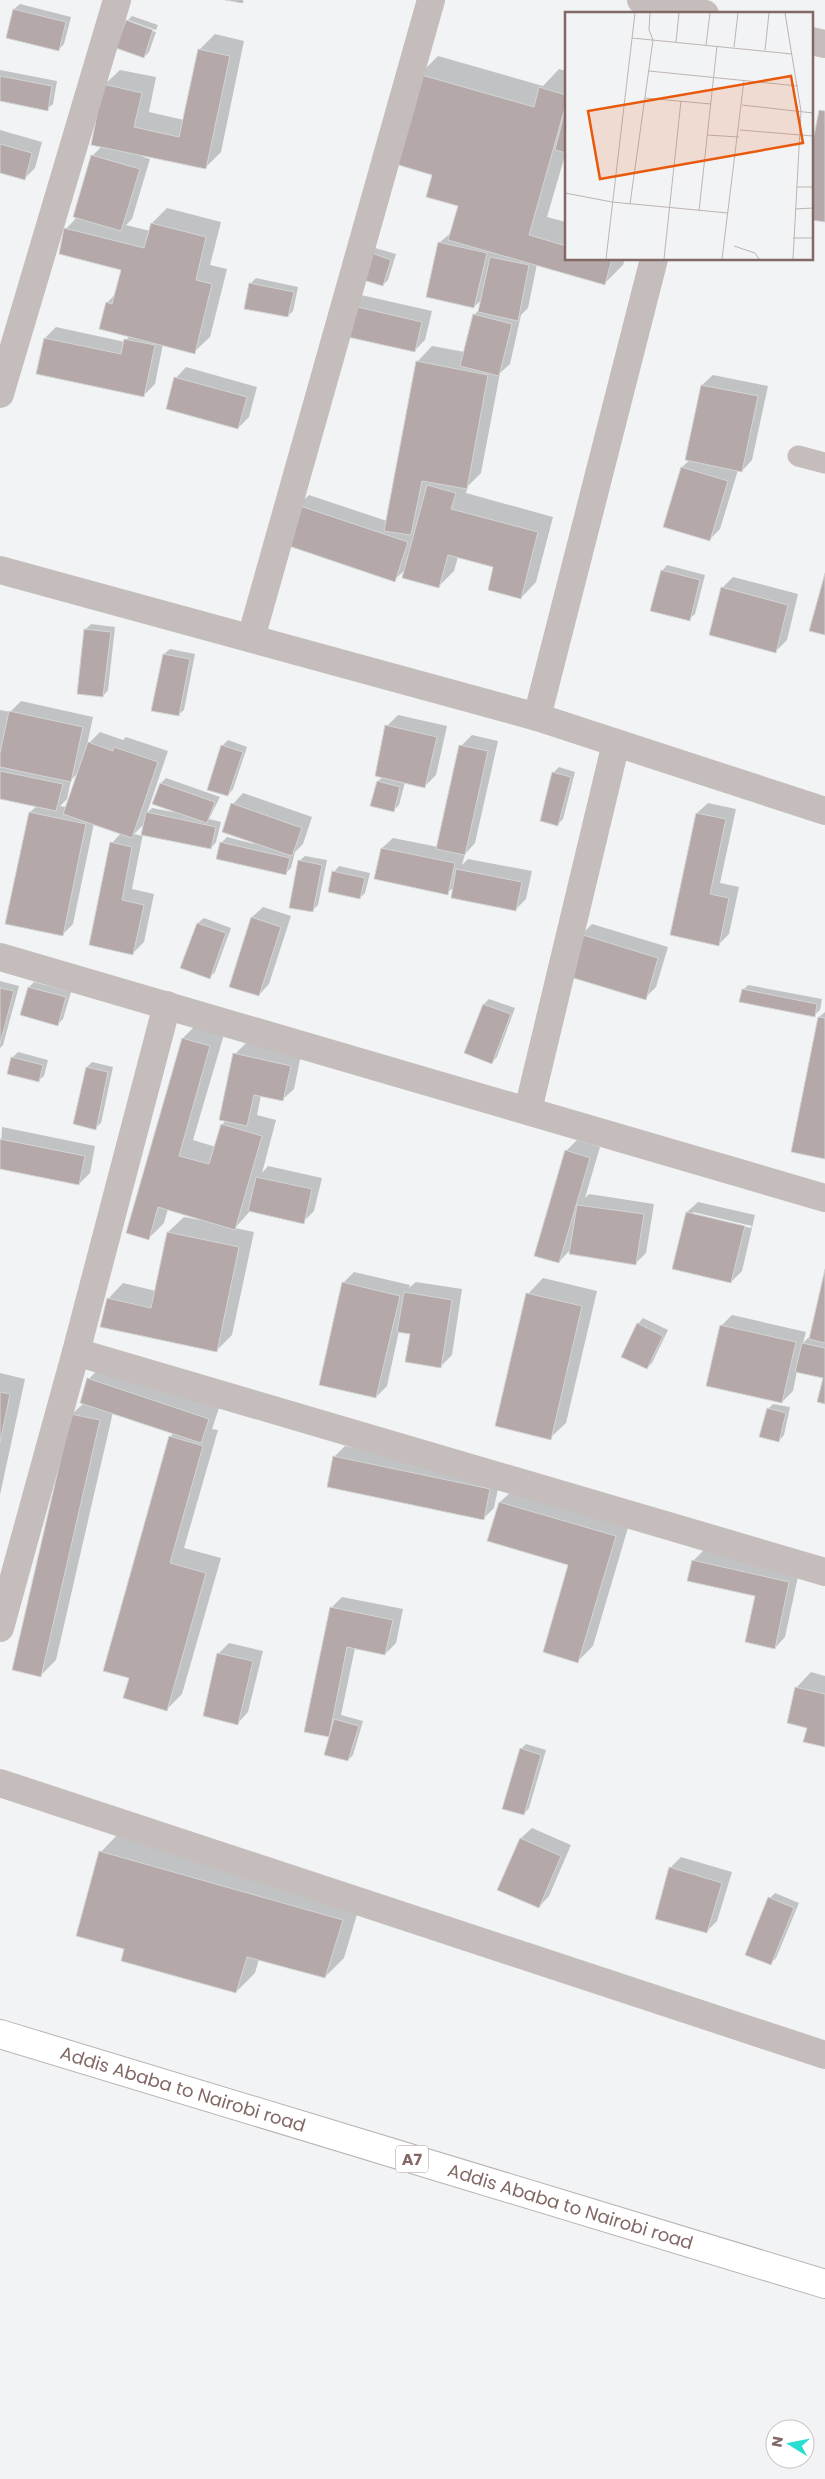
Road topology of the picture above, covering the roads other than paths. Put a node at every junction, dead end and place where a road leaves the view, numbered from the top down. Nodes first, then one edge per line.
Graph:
1 (117, 0) edge
2 (431, 0) edge
3 (641, 0) edge
4 (696, 12) edge
5 (812, 41) edge
6 (825, 44) edge
7 (654, 260) edge
8 (0, 394) edge
9 (798, 456) dead end
10 (825, 463) edge
11 (0, 570) edge
12 (251, 638) junction
13 (537, 717) junction
14 (616, 743) junction
15 (825, 811) edge
16 (0, 957) edge
17 (167, 1005) junction
18 (528, 1110) junction
19 (825, 1198) edge
20 (76, 1352) junction
21 (825, 1572) edge
22 (0, 1628) edge
23 (0, 1783) edge
24 (0, 2034) edge
25 (825, 2055) edge
26 (825, 2284) edge

1 - 8 street
2 - 12 street
3 - 4 street
5 - 6 street
7 - 13 street
9 - 10 lane
11 - 12 street
12 - 13 street
13 - 14 street
14 - 15 street
14 - 18 street
16 - 17 street
17 - 18 street
17 - 20 street
18 - 19 street
20 - 21 street
20 - 22 street
23 - 25 street
24 - 26 highway, Addis Ababa to Nairobi road / A7

